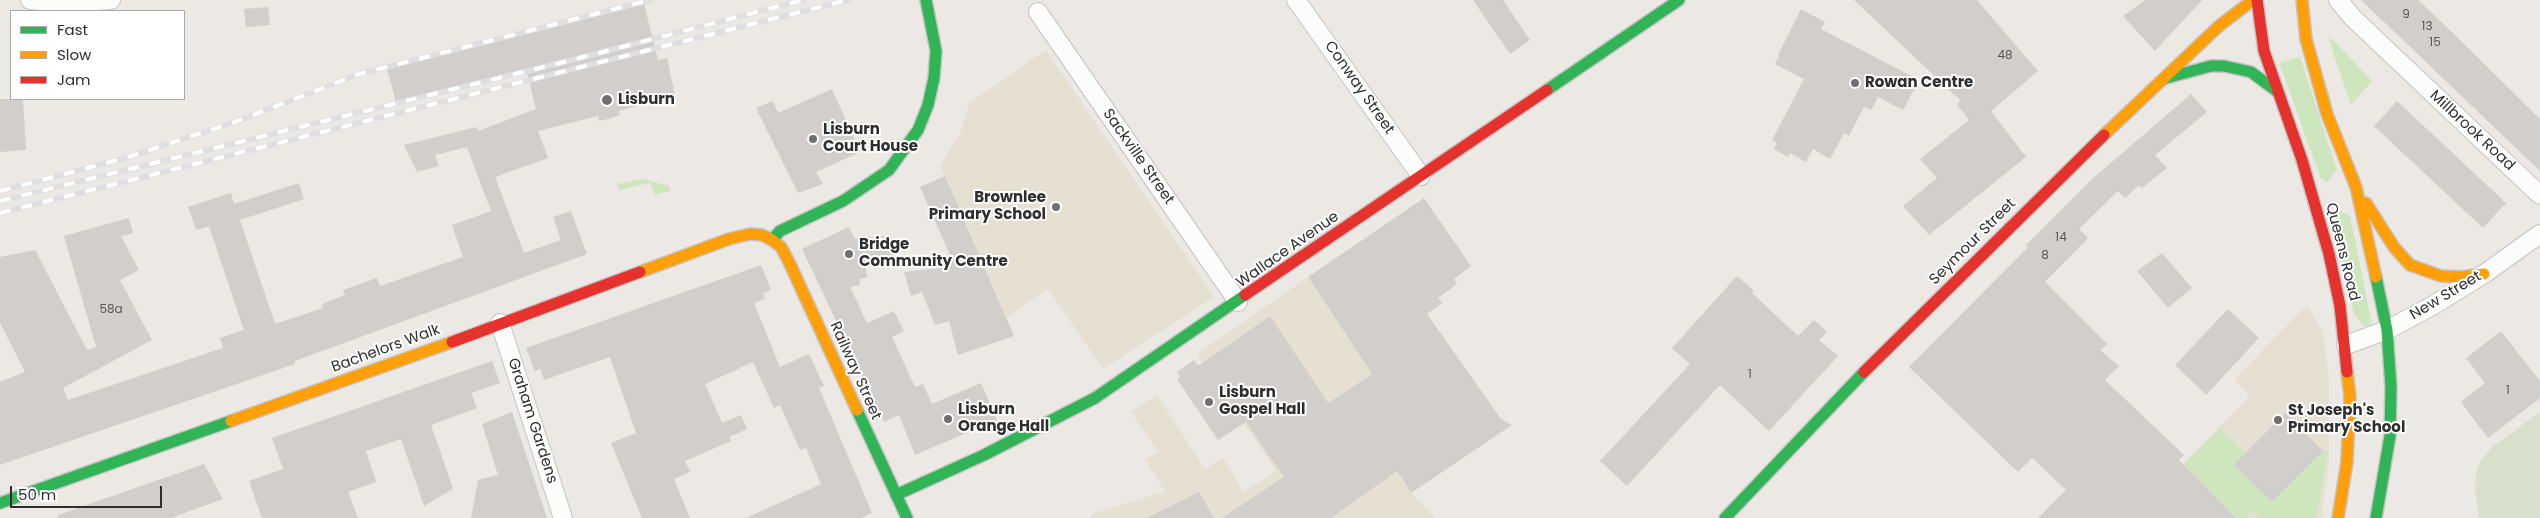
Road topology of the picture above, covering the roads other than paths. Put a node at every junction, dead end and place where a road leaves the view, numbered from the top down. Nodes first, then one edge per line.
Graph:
1 (30, 0) edge
2 (111, 0) edge
3 (926, 0) edge
4 (1296, 0) edge
5 (1679, 0) edge
6 (2253, 0) edge
7 (2257, 0) edge
8 (2302, 0) edge
9 (2338, 0) edge
10 (1038, 12) dead end
11 (2164, 78) junction
12 (2278, 92) junction
13 (1421, 176) junction
14 (2356, 187) junction
15 (2540, 195) edge
16 (2540, 234) edge
17 (772, 240) junction
18 (2484, 274) junction
19 (1238, 302) junction
20 (500, 323) junction
21 (2387, 330) junction
22 (2346, 346) junction
23 (896, 495) junction
24 (5, 502) edge
25 (0, 508) edge
26 (563, 518) edge
27 (907, 518) edge
28 (1725, 518) edge
29 (2338, 518) edge
30 (2376, 518) edge

1 - 2 street
3 - 17 main road
4 - 13 street, Conway Street
5 - 13 main road, Wallace Avenue
6 - 11 main road, Seymour Street
7 - 12 main road, Queens Road
8 - 14 main road, Queens Road
9 - 15 street, Millbrook Road
10 - 19 street, Sackville Street
11 - 12 main road
11 - 28 main road, Seymour Street
12 - 22 main road, Queens Road
13 - 19 main road, Wallace Avenue
14 - 18 main road
14 - 21 main road, Queens Road
16 - 18 street, New Street
17 - 20 main road, Bachelors Walk
17 - 23 main road, Railway Street
18 - 21 street, New Street
19 - 23 main road, Wallace Avenue
20 - 24 main road, Bachelors Walk
20 - 26 street, Graham Gardens
21 - 22 street, New Street
21 - 30 main road, Queens Road
22 - 29 main road, Queens Road
23 - 27 main road, Railway Street
24 - 25 main road, Bachelors Walk

